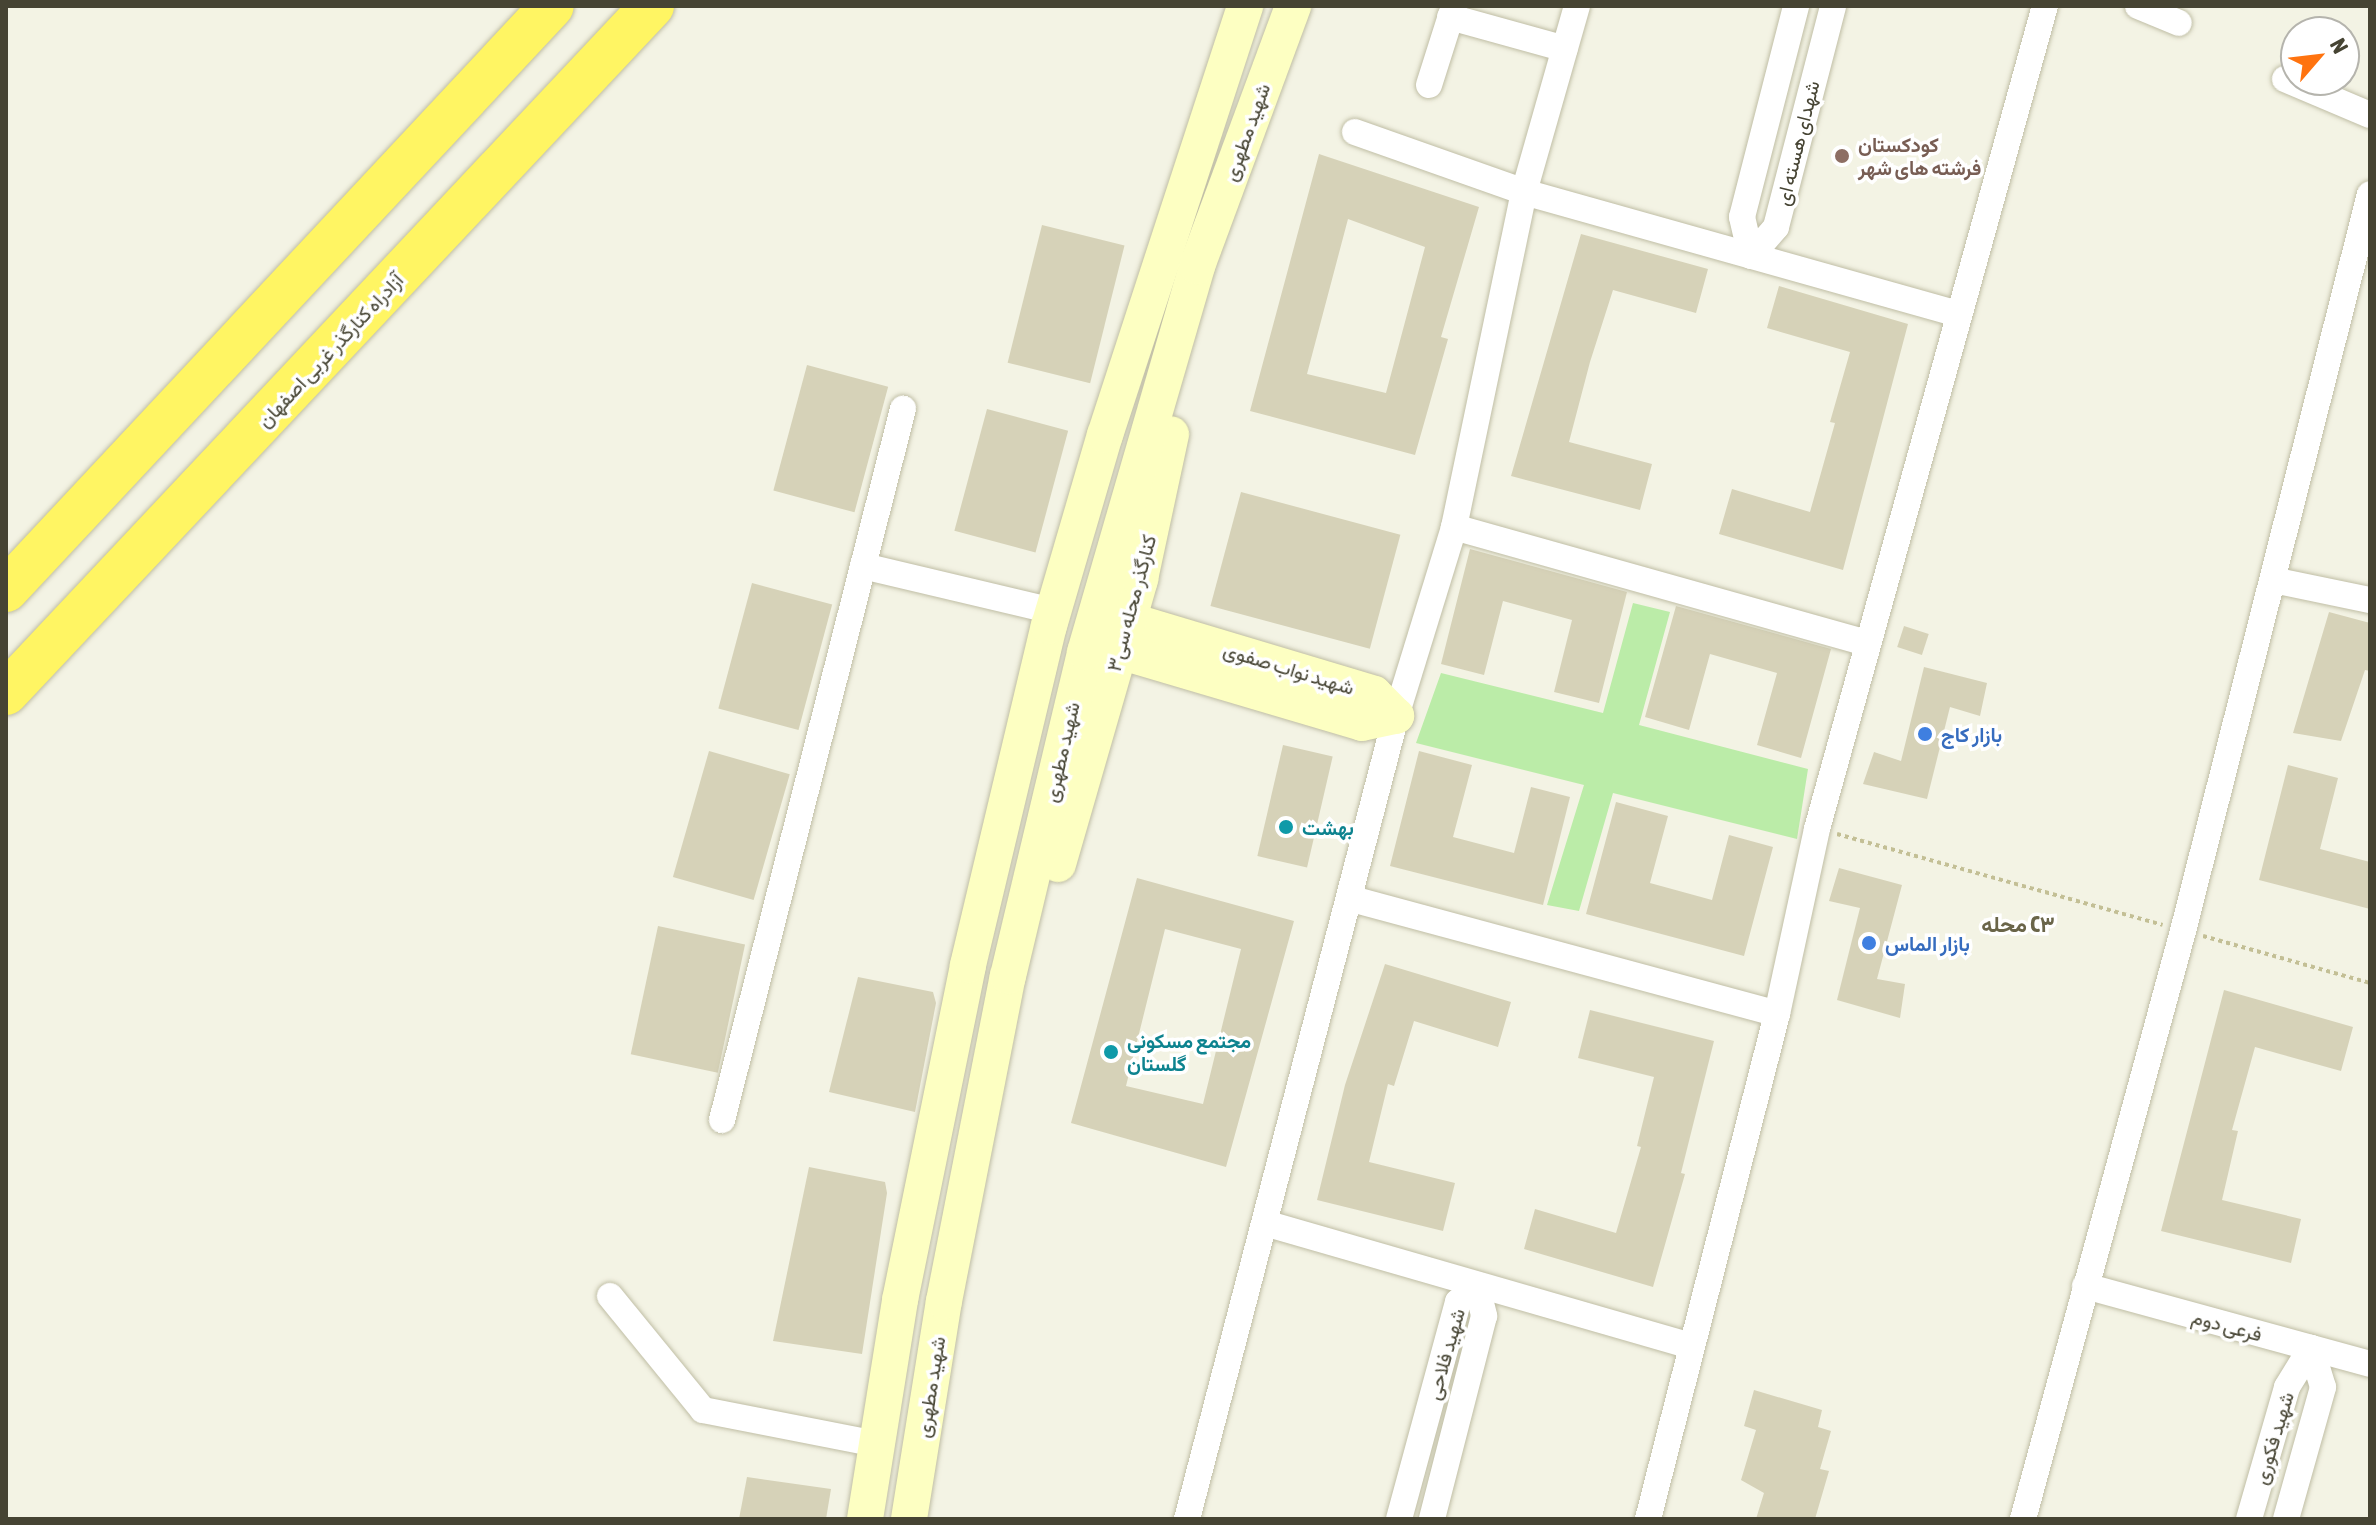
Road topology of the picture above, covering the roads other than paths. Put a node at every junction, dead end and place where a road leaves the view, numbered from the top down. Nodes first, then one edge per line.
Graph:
1 (552, 6) edge
2 (652, 6) edge
3 (663, 6) edge
4 (1245, 6) edge
5 (1293, 6) edge
6 (1577, 6) edge
7 (1796, 6) edge
8 (1833, 6) edge
9 (2045, 6) edge
10 (2138, 6) edge
11 (1452, 11) edge
12 (2179, 23) dead end
13 (1565, 49) junction
14 (613, 52) junction
15 (1429, 85) dead end
16 (2325, 96) edge
17 (2370, 115) edge
18 (1355, 132) dead end
19 (1524, 192) junction
20 (2370, 194) edge
21 (1751, 256) junction
22 (1197, 266) junction
23 (1958, 314) junction
24 (903, 409) dead end
25 (1454, 527) junction
26 (863, 566) junction
27 (2273, 580) junction
28 (6, 590) edge
29 (2370, 600) edge
30 (1054, 611) junction
31 (1124, 636) junction
32 (1868, 643) junction
33 (6, 693) edge
34 (1396, 716) junction
35 (1352, 899) junction
36 (1020, 927) junction
37 (1777, 1014) junction
38 (722, 1120) dead end
39 (1265, 1223) junction
40 (2085, 1286) junction
41 (1477, 1287) junction
42 (610, 1296) dead end
43 (1692, 1346) junction
44 (2311, 1348) junction
45 (2370, 1364) edge
46 (877, 1444) junction
47 (865, 1519) edge
48 (909, 1519) edge
49 (1187, 1519) edge
50 (1399, 1519) edge
51 (1432, 1519) edge
52 (1648, 1519) edge
53 (2023, 1519) edge
54 (2249, 1519) edge
55 (2286, 1519) edge

1 - 28 highway
2 - 14 highway, آزادراه کنارگذر غربی اصفهان
3 - 14 highway
4 - 30 main road, شهید مطهری
5 - 22 main road, شهید مطهری
6 - 13 street
7 - 21 street, شهدای هسته ای
8 - 21 street, شهدای هسته ای
9 - 23 street
10 - 12 street
11 - 13 street
11 - 15 street
13 - 19 street
14 - 33 highway, آزادراه کنارگذر غربی اصفهان
16 - 17 street
18 - 19 street
19 - 21 street
19 - 25 street
20 - 27 street
21 - 23 street
22 - 31 main road, کنارگذر محله سی۳
22 - 36 main road, شهید مطهری
23 - 32 street
24 - 26 street
25 - 32 street
25 - 34 street
26 - 30 street
26 - 38 street
27 - 29 street
27 - 40 street
30 - 46 main road, شهید مطهری
31 - 34 main road, شهید نواب صفوی
31 - 36 main road, کنارگذر محله سی۳
32 - 37 street
34 - 35 street
35 - 37 street
35 - 39 street
36 - 48 main road, شهید مطهری
37 - 43 street
39 - 41 street
39 - 49 street
40 - 44 street, فرعی دوم
40 - 53 street
41 - 43 street
41 - 50 street, شهید فلاحی
41 - 51 street, شهید فلاحی
42 - 46 street
43 - 52 street
44 - 45 street, فرعی دوم
44 - 54 street, شهید فکوری
44 - 55 street, شهید فکوری
46 - 47 main road, شهید مطهری

